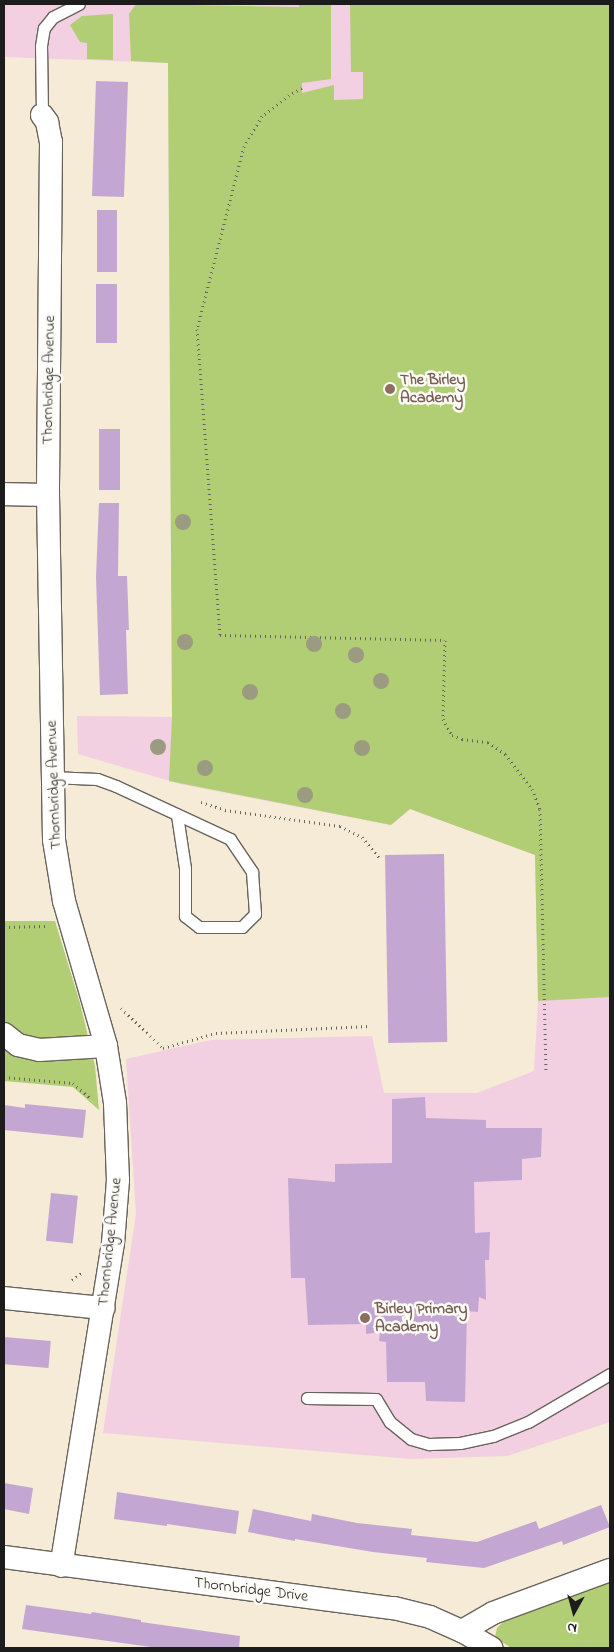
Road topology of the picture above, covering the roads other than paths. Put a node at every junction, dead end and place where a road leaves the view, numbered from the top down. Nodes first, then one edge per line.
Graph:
1 (79, 4) edge
2 (42, 115) joint
3 (4, 494) edge
4 (48, 495) junction
5 (51, 777) junction
6 (177, 815) junction
7 (4, 1034) edge
8 (106, 1046) junction
9 (4, 1298) edge
10 (103, 1308) junction
11 (610, 1374) edge
12 (307, 1398) dead end
13 (4, 1557) edge
14 (61, 1566) junction
15 (610, 1570) edge
16 (462, 1631) junction
17 (491, 1648) edge

1 - 2 lane
2 - 4 street, Thornbridge Avenue
3 - 4 street
4 - 5 street, Thornbridge Avenue
5 - 6 lane
5 - 8 street, Thornbridge Avenue
6 - 6 lane
7 - 8 street
8 - 10 street, Thornbridge Avenue
9 - 10 street
10 - 14 street, Thornbridge Avenue
11 - 12 lane
13 - 14 street, Thornbridge Drive
14 - 16 street, Thornbridge Drive
15 - 16 street
16 - 17 street, Thornbridge Drive

